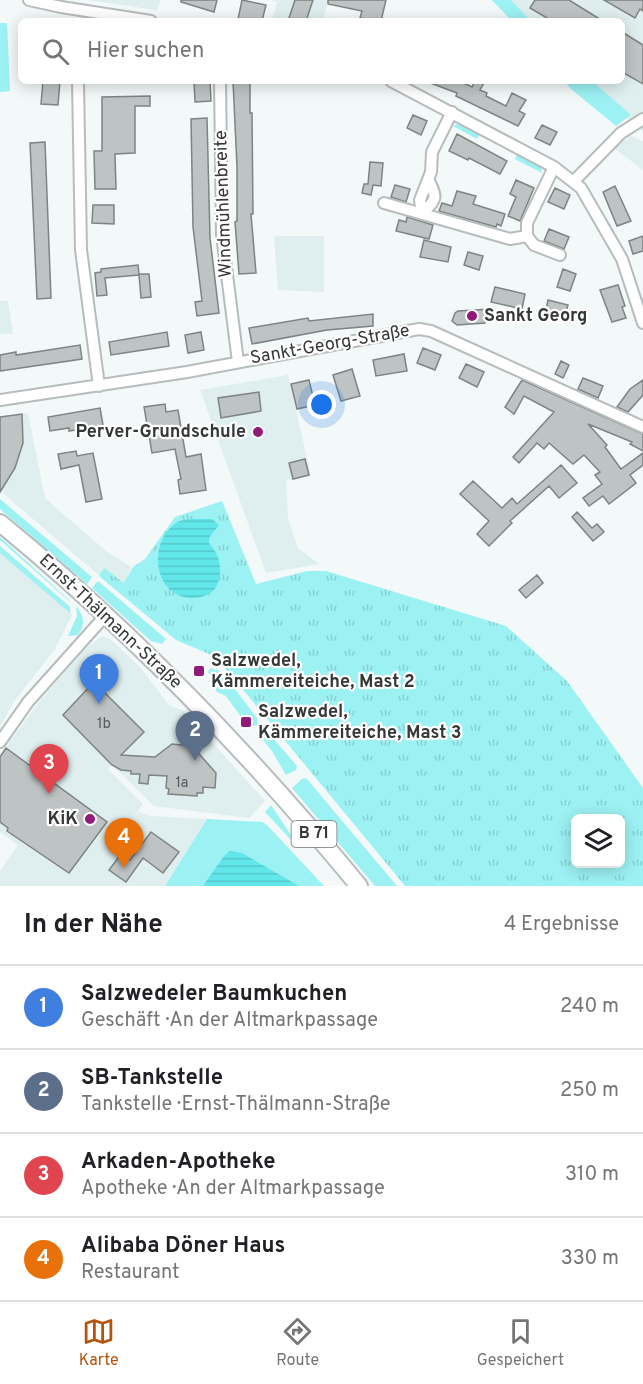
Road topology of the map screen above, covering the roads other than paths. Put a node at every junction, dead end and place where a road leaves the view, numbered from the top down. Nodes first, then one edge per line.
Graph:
1 (29, 0) edge
2 (78, 16) edge
3 (108, 18) edge
4 (78, 84) edge
5 (220, 84) edge
6 (397, 84) edge
7 (452, 112) junction
8 (643, 120) edge
9 (554, 167) junction
10 (574, 181) junction
11 (384, 203) dead end
12 (422, 213) junction
13 (527, 236) junction
14 (560, 255) dead end
15 (643, 322) edge
16 (238, 362) junction
17 (99, 386) junction
18 (0, 400) edge
19 (643, 427) edge
20 (0, 523) edge
21 (105, 616) junction
22 (0, 742) edge
23 (359, 886) edge

1 - 2 street
2 - 3 street
4 - 17 street
5 - 16 street, Windmühlenbreite
6 - 7 street
7 - 9 street
7 - 12 street
8 - 10 street
9 - 10 street
9 - 13 street
10 - 15 street
11 - 12 street
12 - 13 street
13 - 14 street
16 - 17 street, Sankt-Georg-Straße
16 - 19 street, Sankt-Georg-Straße
17 - 18 street, Sankt-Georg-Straße
20 - 21 main road, Ernst-Thälmann-Straße / B 71
21 - 22 street
21 - 23 main road, Ernst-Thälmann-Straße / B 71

